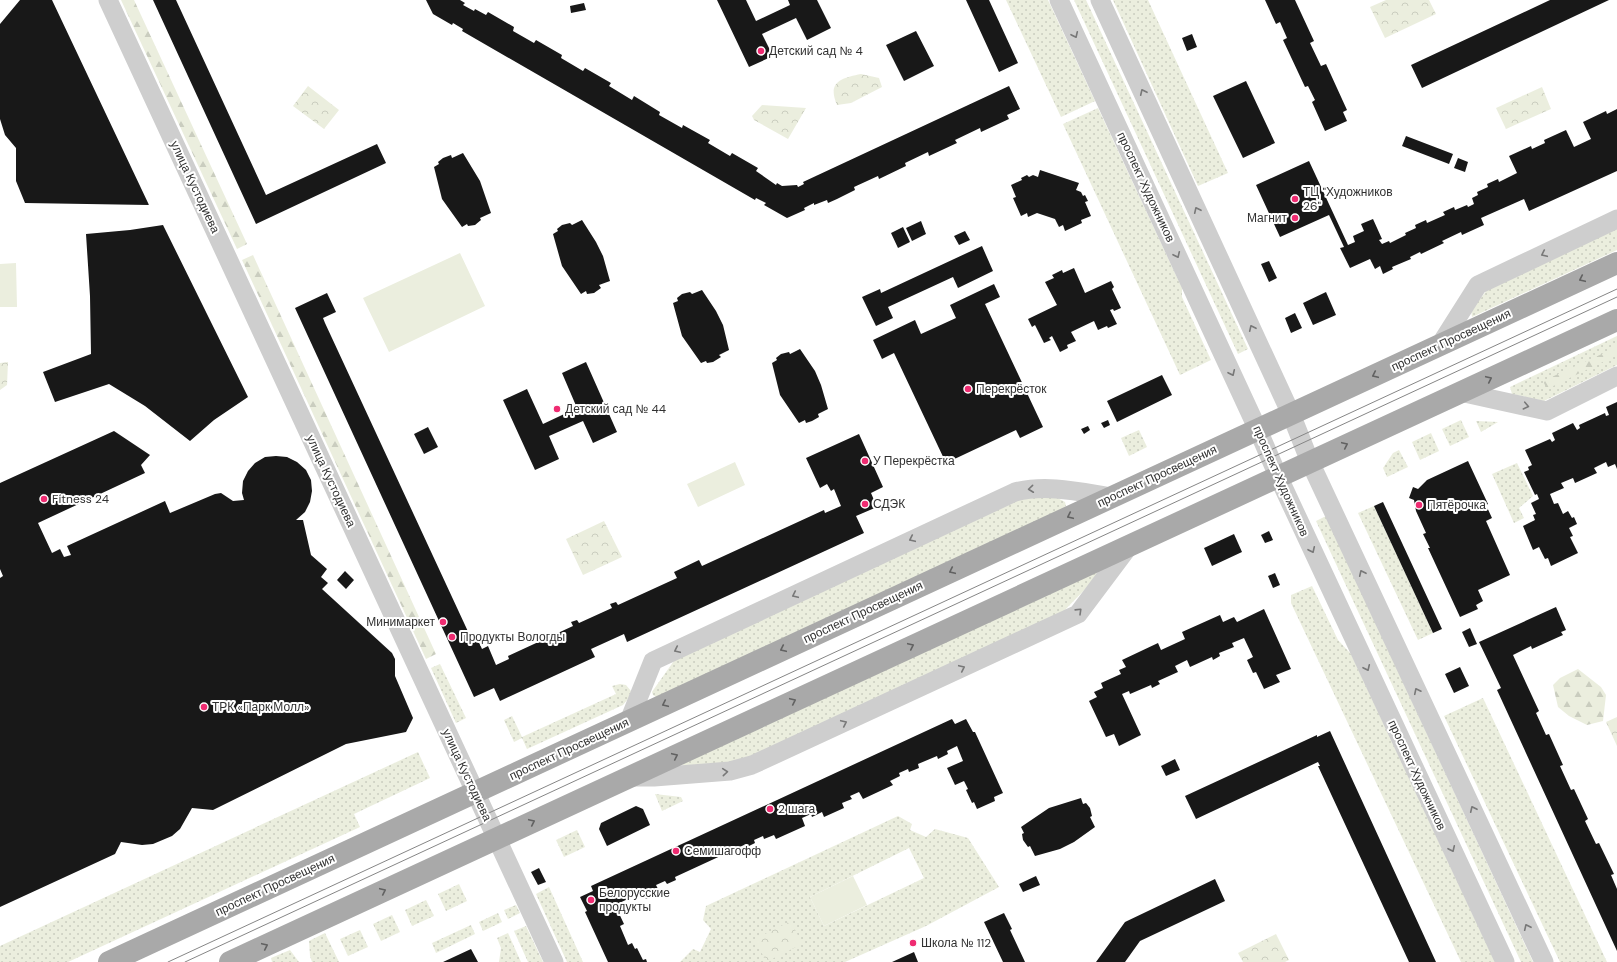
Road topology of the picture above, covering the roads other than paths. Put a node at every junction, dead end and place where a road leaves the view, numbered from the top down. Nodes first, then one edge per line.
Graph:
1 (108, 0) edge
2 (1059, 0) edge
3 (1100, 0) edge
4 (1617, 219) edge
5 (1617, 263) edge
6 (1617, 320) edge
7 (1440, 345) junction
8 (1617, 376) edge
9 (1460, 392) junction
10 (1291, 414) junction
11 (1258, 430) junction
12 (1310, 462) junction
13 (1278, 476) junction
14 (1112, 497) junction
15 (1129, 546) junction
16 (629, 721) junction
17 (630, 777) junction
18 (475, 792) junction
19 (497, 839) junction
20 (109, 962) edge
21 (230, 962) edge
22 (554, 962) edge
23 (1505, 962) edge
24 (1544, 962) edge

1 - 18 street, улица Кустодиева
2 -> 11 street, проспект Художников
10 -> 3 street
4 -> 7 street
5 -> 7 main road, проспект Просвещения
9 -> 6 main road
7 -> 10 main road, проспект Просвещения
9 -> 8 street
12 -> 9 main road
10 - 11 main road, проспект Просвещения
10 - 12 street
11 - 13 street, проспект Художников
11 - 14 main road, проспект Просвещения
12 - 13 main road
24 -> 12 street
13 - 15 main road
13 -> 23 street, проспект Художников
14 -> 16 main road, проспект Просвещения
14 -> 16 street
17 -> 15 main road
17 -> 15 street
16 - 18 main road, проспект Просвещения
19 -> 17 main road
18 - 19 street, улица Кустодиева
18 - 20 main road, проспект Просвещения
21 -> 19 main road
19 - 22 street, улица Кустодиева

